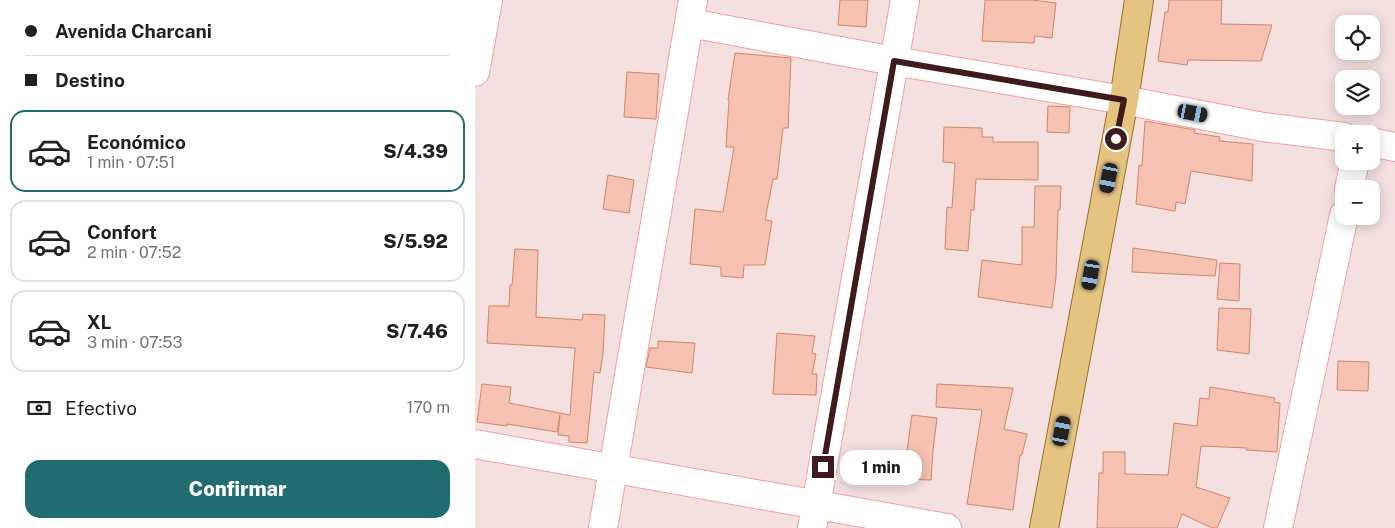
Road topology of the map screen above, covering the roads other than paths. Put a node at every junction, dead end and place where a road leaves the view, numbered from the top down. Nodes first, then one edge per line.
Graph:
1 (488, 0) edge
2 (905, 0) edge
3 (1139, 0) edge
4 (692, 11) edge
5 (894, 61) junction
6 (475, 72) edge
7 (1124, 100) junction
8 (1335, 136) edge
9 (1380, 144) edge
10 (1395, 147) edge
11 (1342, 225) edge
12 (475, 444) edge
13 (614, 469) junction
14 (814, 517) edge
15 (603, 528) edge
16 (947, 528) edge
17 (1044, 528) edge
18 (1278, 528) edge

1 - 6 street
2 - 5 street
3 - 7 main road
4 - 5 street
4 - 13 street
5 - 7 street
5 - 14 street
7 - 8 street
7 - 17 main road
9 - 10 street
11 - 18 street
12 - 13 street
13 - 14 street
13 - 15 street
14 - 16 street

